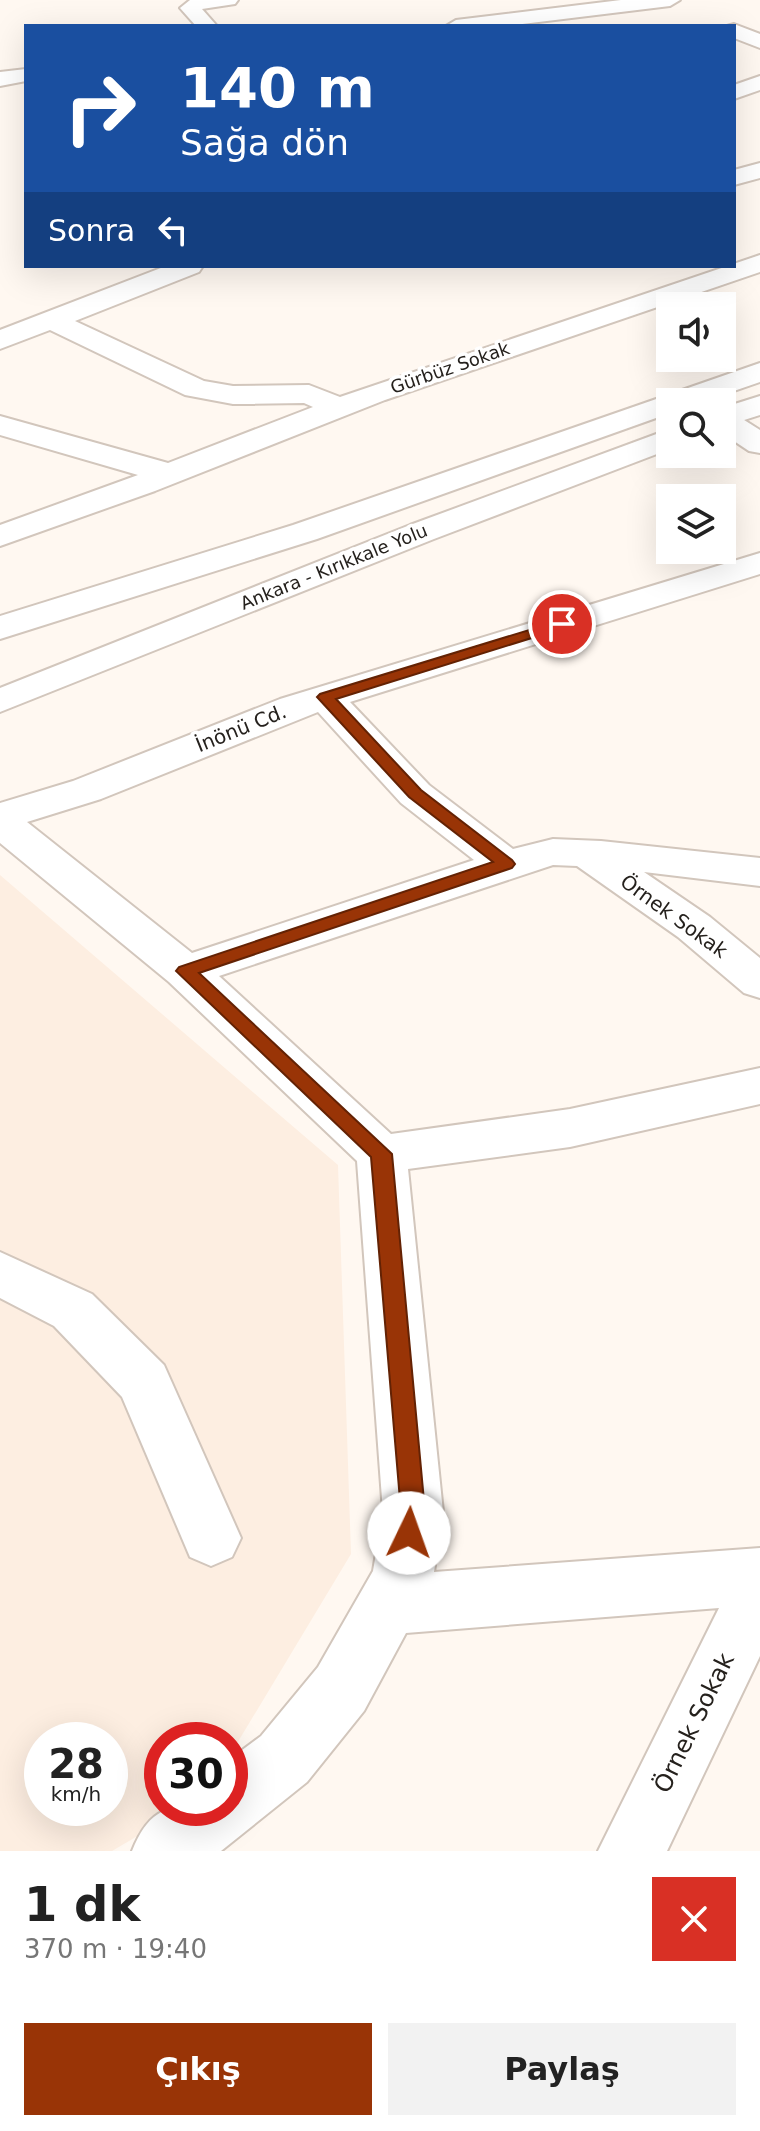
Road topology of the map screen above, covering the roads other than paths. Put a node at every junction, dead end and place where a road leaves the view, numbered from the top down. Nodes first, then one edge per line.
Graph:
1 (228, 0) edge
2 (496, 0) edge
3 (670, 0) edge
4 (518, 18) junction
5 (205, 24) edge
6 (472, 24) edge
7 (760, 28) edge
8 (736, 30) edge
9 (736, 31) edge
10 (760, 42) edge
11 (24, 75) edge
12 (0, 79) edge
13 (760, 83) edge
14 (736, 91) edge
15 (760, 170) edge
16 (736, 177) edge
17 (759, 265) edge
18 (185, 268) edge
19 (51, 320) junction
20 (0, 340) edge
21 (760, 372) edge
22 (713, 388) edge
23 (760, 405) edge
24 (656, 407) edge
25 (340, 408) junction
26 (736, 414) edge
27 (0, 425) edge
28 (736, 426) edge
29 (756, 437) edge
30 (656, 443) edge
31 (0, 444) edge
32 (157, 479) junction
33 (0, 536) edge
34 (760, 563) edge
35 (720, 575) junction
36 (760, 595) edge
37 (0, 628) edge
38 (325, 697) junction
39 (0, 701) edge
40 (0, 820) edge
41 (586, 853) junction
42 (506, 864) junction
43 (760, 872) edge
44 (185, 971) junction
45 (760, 982) edge
46 (760, 1086) edge
47 (381, 1154) junction
48 (0, 1273) edge
49 (211, 1538) dead end
50 (760, 1576) edge
51 (760, 1598) edge
52 (387, 1605) junction
53 (248, 1787) edge
54 (198, 1826) edge
55 (166, 1851) edge
56 (632, 1851) edge

1 - 5 main road
2 - 4 main road
3 - 4 main road
4 - 6 main road
7 - 8 main road
9 - 10 main road
11 - 12 main road
13 - 14 main road
15 - 16 main road
17 - 25 main road, Gürbüz Sokak
18 - 19 main road
19 - 20 main road
19 - 25 main road
21 - 22 main road, Ankara - Kırıkkale Yolu
23 - 26 main road
24 - 37 main road, Ankara - Kırıkkale Yolu
25 - 32 main road, Gürbüz Sokak
27 - 32 main road
28 - 29 main road
30 - 39 main road, Ankara - Kırıkkale Yolu
31 - 32 main road
32 - 33 main road, Gürbüz Sokak
34 - 35 main road, İnönü Cd.
35 - 36 main road
35 - 38 main road, İnönü Cd.
38 - 40 main road, İnönü Cd.
38 - 42 main road
40 - 44 main road
41 - 42 main road
41 - 43 main road
41 - 45 main road, Örnek Sokak
42 - 44 main road
44 - 47 main road
46 - 47 main road
47 - 52 main road
48 - 49 main road
50 - 52 main road
51 - 56 main road, Örnek Sokak
52 - 53 main road
54 - 55 main road

